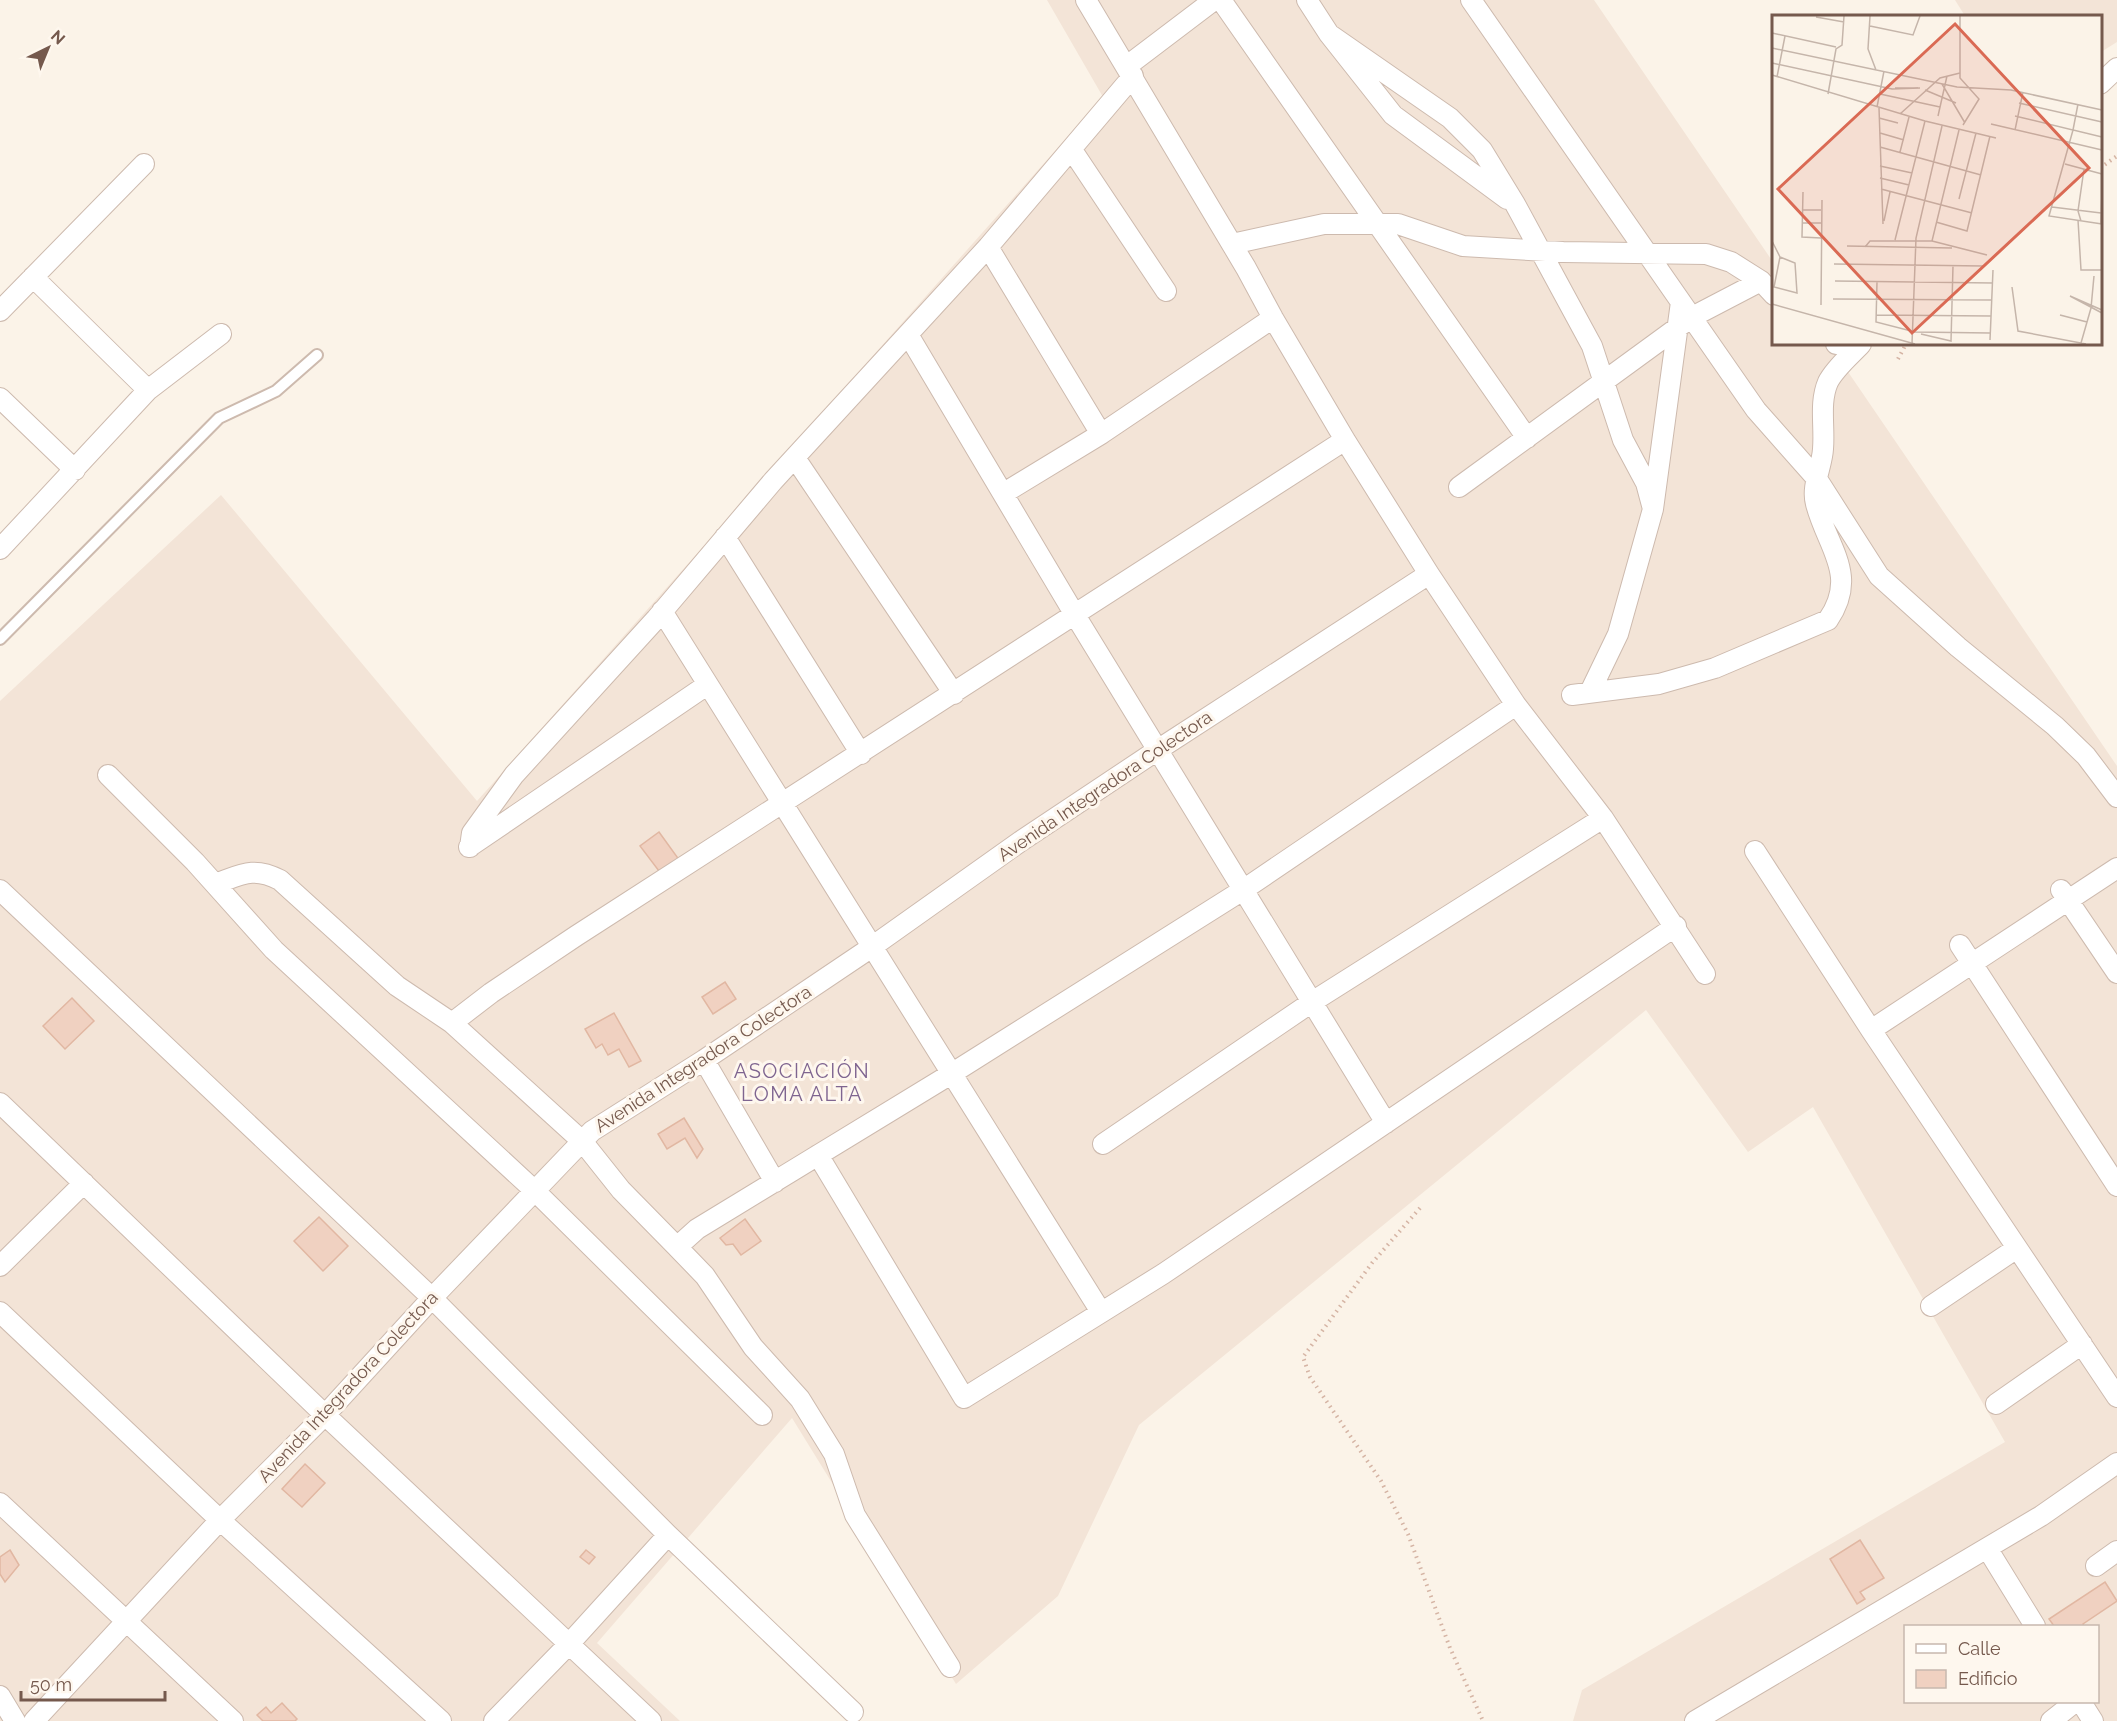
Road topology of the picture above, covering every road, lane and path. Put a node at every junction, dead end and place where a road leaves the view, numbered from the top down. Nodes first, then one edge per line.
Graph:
1 (1086, 0) edge
2 (1214, 0) edge
3 (1221, 0) edge
4 (1307, 0) edge
5 (1471, 0) edge
6 (1329, 34) junction
7 (2117, 68) edge
8 (1130, 71) junction
9 (2102, 82) edge
10 (1072, 150) junction
11 (2117, 156) edge
12 (144, 164) dead end
13 (2102, 167) edge
14 (1515, 204) junction
15 (1377, 224) junction
16 (1232, 244) junction
17 (988, 247) junction
18 (1539, 251) junction
19 (1647, 254) junction
20 (33, 277) junction
21 (1767, 288) edge
22 (1166, 291) dead end
23 (0, 311) edge
24 (1683, 316) junction
25 (1273, 318) junction
26 (221, 334) dead end
27 (909, 336) junction
28 (1860, 345) edge
29 (1905, 345) edge
30 (317, 355) dead end
31 (1898, 359) dead end
32 (1604, 381) junction
33 (148, 390) junction
34 (0, 398) edge
35 (1101, 434) junction
36 (1527, 438) junction
37 (1345, 440) junction
38 (795, 458) junction
39 (75, 470) junction
40 (1817, 479) junction
41 (1459, 487) dead end
42 (1004, 492) junction
43 (1653, 509) junction
44 (725, 537) junction
45 (0, 549) edge
46 (1429, 573) junction
47 (662, 612) junction
48 (1075, 615) junction
49 (0, 639) edge
50 (706, 685) junction
51 (954, 694) junction
52 (1516, 705) junction
53 (1159, 749) junction
54 (861, 754) junction
55 (108, 775) dead end
56 (2117, 797) edge
57 (782, 804) junction
58 (1603, 818) junction
59 (1755, 851) dead end
60 (2117, 868) edge
61 (215, 884) junction
62 (0, 890) edge
63 (1243, 890) junction
64 (2065, 896) junction
65 (1676, 926) junction
66 (1960, 945) dead end
67 (871, 947) junction
68 (1972, 963) junction
69 (2117, 973) edge
70 (1706, 974) dead end
71 (1312, 1002) junction
72 (452, 1023) junction
73 (1871, 1030) junction
74 (704, 1060) junction
75 (951, 1074) junction
76 (0, 1103) edge
77 (1386, 1123) junction
78 (582, 1141) junction
79 (1102, 1144) dead end
80 (818, 1155) junction
81 (775, 1182) junction
82 (84, 1183) junction
83 (2117, 1186) edge
84 (535, 1191) junction
85 (1420, 1208) dead end
86 (677, 1247) junction
87 (2017, 1248) junction
88 (0, 1266) edge
89 (432, 1298) junction
90 (1931, 1306) dead end
91 (0, 1312) edge
92 (1101, 1312) junction
93 (2082, 1344) junction
94 (2117, 1397) edge
95 (1996, 1404) dead end
96 (325, 1415) junction
97 (762, 1415) dead end
98 (2117, 1463) edge
99 (0, 1503) edge
100 (220, 1520) junction
101 (668, 1535) junction
102 (1987, 1548) junction
103 (2117, 1551) edge
104 (2096, 1566) dead end
105 (127, 1621) junction
106 (2034, 1625) edge
107 (569, 1644) junction
108 (950, 1667) dead end
109 (0, 1696) edge
110 (2073, 1703) edge
111 (2082, 1703) edge
112 (853, 1712) dead end
113 (15, 1721) edge
114 (34, 1721) edge
115 (232, 1721) edge
116 (441, 1721) edge
117 (494, 1721) edge
118 (651, 1721) edge
119 (1483, 1721) edge
120 (1695, 1721) edge
121 (2051, 1721) edge
122 (2093, 1721) edge

1 - 8 street
2 - 8 street
3 - 15 street
4 - 6 street
5 - 19 street
6 - 14 street
6 - 14 street
7 - 9 street
8 - 10 street
8 - 16 street
10 - 17 street
10 - 22 street
11 - 13 path
12 - 20 street
14 - 18 street
15 - 16 street
15 - 18 street
15 - 36 street
16 - 25 street
17 - 27 street
17 - 35 street
18 - 19 street
18 - 32 street
19 - 21 street
19 - 24 street
20 - 23 street
20 - 33 street
21 - 24 street
24 - 32 street
24 - 40 street
24 - 43 street
25 - 35 street
25 - 37 street
26 - 33 street
27 - 38 street
27 - 42 street
28 - 40 street
29 - 31 path
30 - 49 lane
32 - 36 street
32 - 43 street
33 - 39 street
34 - 39 street
35 - 42 street
36 - 41 street
37 - 46 street
37 - 48 street
38 - 44 street
38 - 51 street
39 - 45 street
40 - 43 street
40 - 56 street
42 - 48 street
44 - 47 street
44 - 54 street
46 - 52 street
46 - 53 street, Avenida Integradora Colectora
47 - 50 street
47 - 50 street
48 - 51 street
48 - 53 street
50 - 57 street
51 - 54 street
52 - 58 street
52 - 63 street
53 - 63 street
53 - 67 street, Avenida Integradora Colectora
54 - 57 street
55 - 61 street
57 - 67 street
57 - 72 street
58 - 65 street
58 - 71 street
59 - 73 street
60 - 64 street
61 - 72 street
61 - 84 street
62 - 89 street
63 - 71 street
63 - 75 street
64 - 68 street
64 - 69 street
65 - 70 street
65 - 77 street
66 - 68 street
67 - 74 street, Avenida Integradora Colectora
67 - 75 street
68 - 73 street
68 - 83 street
71 - 77 street
71 - 79 street
72 - 78 street
73 - 87 street
74 - 78 street, Avenida Integradora Colectora
74 - 81 street
75 - 80 street
75 - 92 street
76 - 82 street
77 - 92 street
78 - 84 street, Avenida Integradora Colectora
78 - 86 street
80 - 81 street
80 - 92 street
81 - 86 street
82 - 88 street
82 - 96 street
84 - 89 street, Avenida Integradora Colectora
84 - 97 street
85 - 119 path
86 - 108 street
87 - 90 street
87 - 93 street
89 - 96 street, Avenida Integradora Colectora
89 - 101 street
91 - 100 street
93 - 94 street
93 - 95 street
96 - 100 street, Avenida Integradora Colectora
96 - 107 street
98 - 102 street
99 - 105 street
100 - 105 street, Avenida Integradora Colectora
100 - 116 street
101 - 107 street
101 - 112 street
102 - 106 street
102 - 120 street
103 - 104 street
105 - 114 street, Avenida Integradora Colectora
105 - 115 street
107 - 117 street
107 - 118 street
109 - 113 street
110 - 121 street
111 - 122 street

